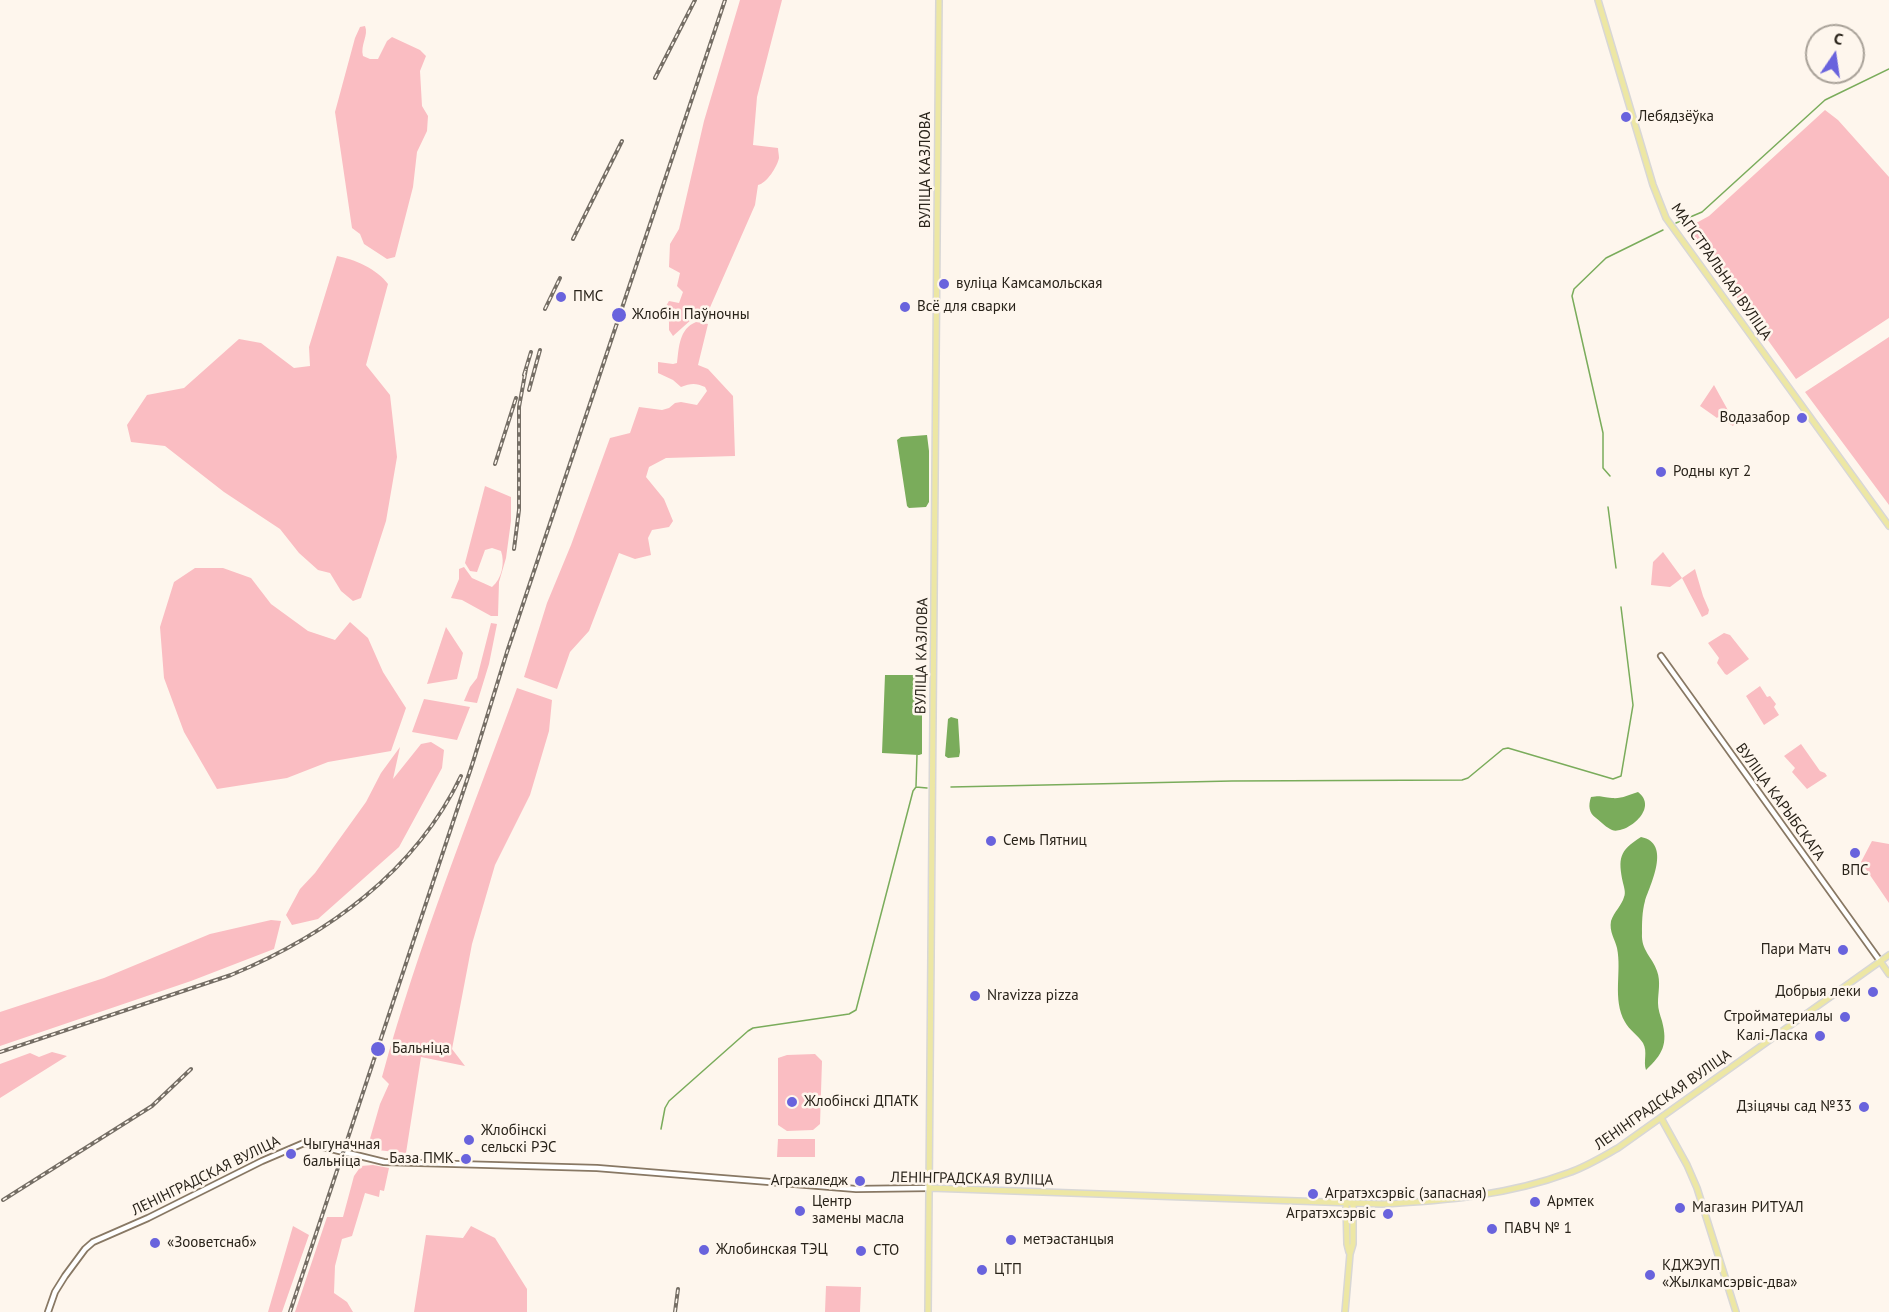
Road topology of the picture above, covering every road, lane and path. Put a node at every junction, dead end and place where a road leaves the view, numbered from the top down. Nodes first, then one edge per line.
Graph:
1 (939, 0) edge
2 (1598, 0) edge
3 (1889, 526) edge
4 (1661, 656) dead end
5 (1889, 955) edge
6 (1880, 961) junction
7 (1889, 974) edge
8 (1661, 1118) junction
9 (930, 1188) junction
10 (1346, 1203) junction
11 (1353, 1204) junction
12 (1350, 1254) junction
13 (48, 1312) edge
14 (928, 1312) edge
15 (1345, 1312) edge
16 (1736, 1312) edge

1 - 9 main road, ВУЛІЦА КАЗЛОВА
2 - 3 main road, МАГІСТРАЛЬНАЯ ВУЛІЦА
4 - 6 street, ВУЛІЦА КАРЫБСКАГА
5 - 6 main road, ЛЕНІНГРАДСКАЯ ВУЛІЦА
6 - 7 main road
6 - 8 main road, ЛЕНІНГРАДСКАЯ ВУЛІЦА
8 - 11 main road, ЛЕНІНГРАДСКАЯ ВУЛІЦА
8 - 16 main road
9 - 10 main road, ЛЕНІНГРАДСКАЯ ВУЛІЦА
9 - 13 street, ЛЕНІНГРАДСКАЯ ВУЛІЦА
9 - 14 main road, ВУЛІЦА КАЗЛОВА
10 - 11 main road, ЛЕНІНГРАДСКАЯ ВУЛІЦА
10 - 12 main road
11 - 12 main road
12 - 15 main road

